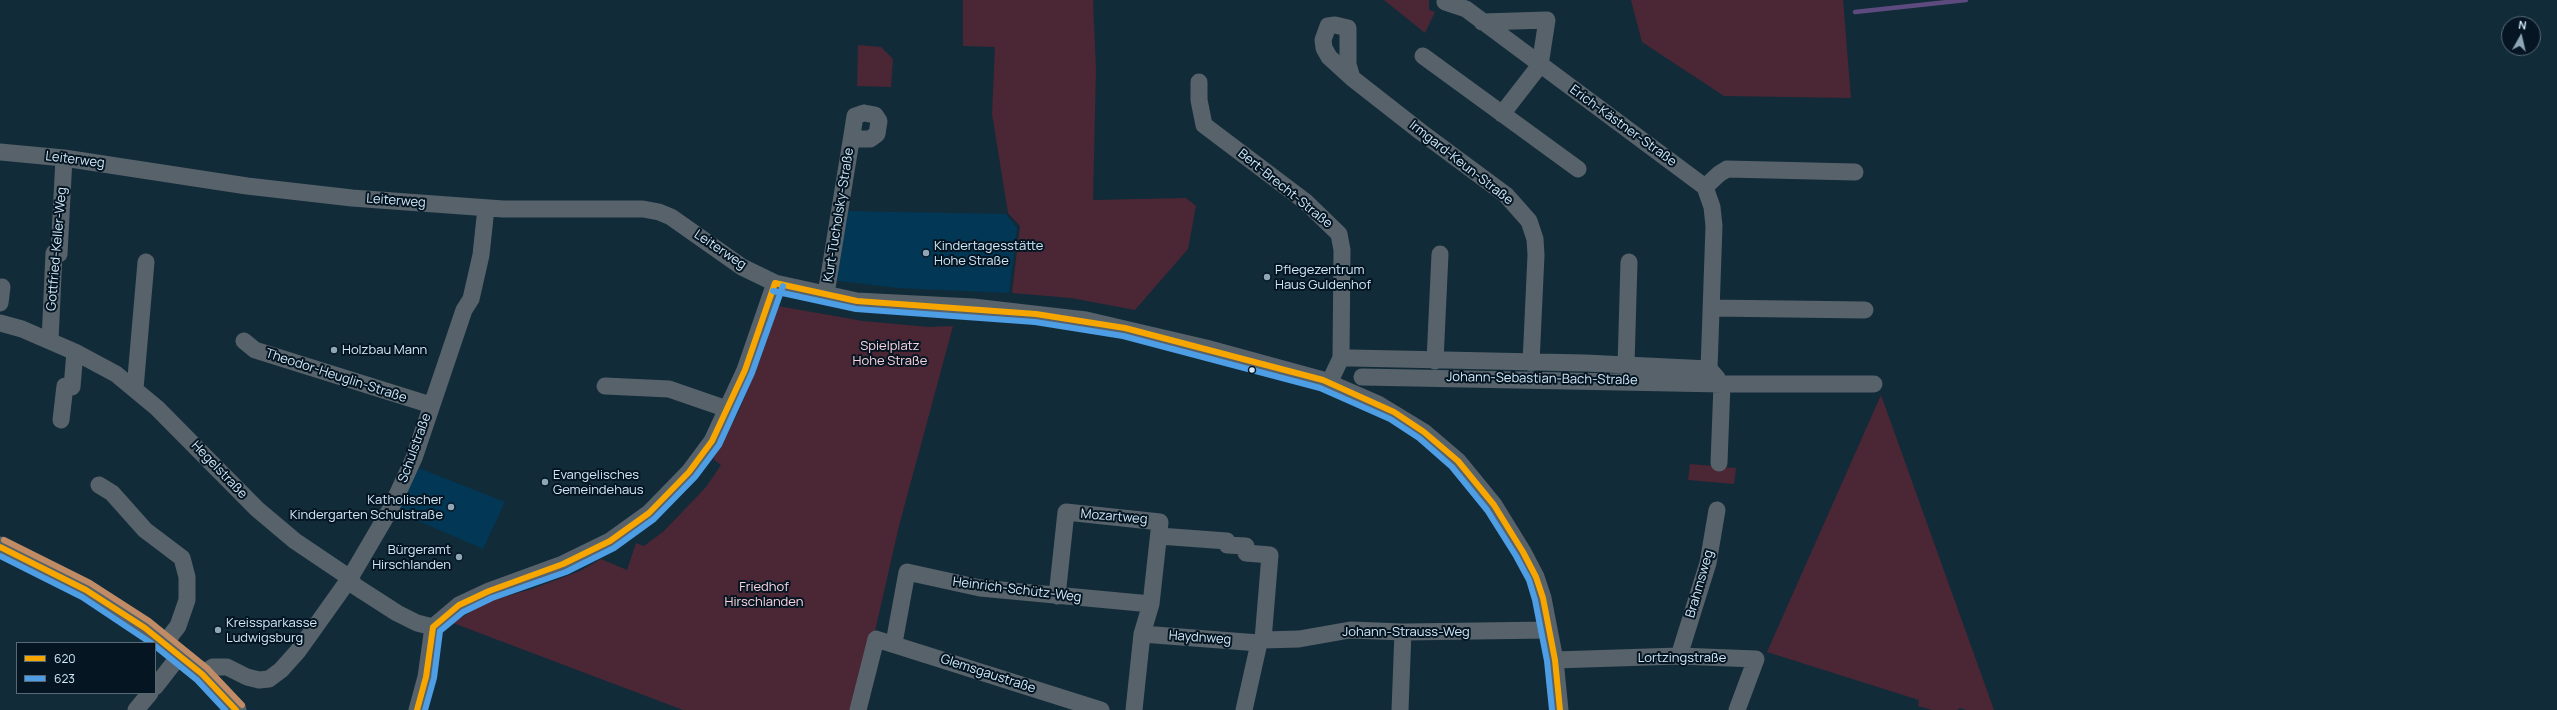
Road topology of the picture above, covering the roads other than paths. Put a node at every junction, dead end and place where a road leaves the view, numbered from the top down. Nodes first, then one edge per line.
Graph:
1 (1445, 2) dead end
2 (1482, 22) junction
3 (1423, 56) dead end
4 (1540, 65) junction
5 (1352, 78) dead end
6 (1199, 82) dead end
7 (1502, 114) junction
8 (852, 135) dead end
9 (0, 152) edge
10 (64, 158) junction
11 (1578, 168) dead end
12 (1855, 172) dead end
13 (1705, 187) junction
14 (486, 208) junction
15 (1440, 254) dead end
16 (146, 262) dead end
17 (1629, 262) dead end
18 (775, 283) junction
19 (2, 286) dead end
20 (826, 294) junction
21 (0, 303) edge
22 (1712, 308) junction
23 (1865, 310) dead end
24 (0, 323) edge
25 (50, 341) junction
26 (244, 341) dead end
27 (75, 352) junction
28 (1341, 358) junction
29 (1435, 361) junction
30 (1531, 363) junction
31 (1626, 365) junction
32 (1709, 369) junction
33 (1362, 377) dead end
34 (1329, 383) junction
35 (1722, 384) junction
36 (1874, 384) dead end
37 (605, 386) dead end
38 (135, 389) junction
39 (431, 405) junction
40 (727, 409) junction
41 (62, 420) dead end
42 (1719, 462) dead end
43 (99, 485) dead end
44 (1717, 510) dead end
45 (1159, 536) junction
46 (0, 547) edge
47 (350, 578) junction
48 (1057, 596) junction
49 (1151, 604) junction
50 (433, 627) junction
51 (1550, 630) junction
52 (1403, 632) junction
53 (1142, 634) junction
54 (1261, 641) junction
55 (894, 643) junction
56 (173, 649) junction
57 (1679, 656) junction
58 (1555, 660) junction
59 (202, 674) junction
60 (156, 685) edge
61 (149, 694) edge
62 (228, 707) edge
63 (136, 710) edge
64 (417, 710) edge
65 (858, 710) edge
66 (1101, 710) edge
67 (1134, 710) edge
68 (1244, 710) edge
69 (1400, 710) edge
70 (1560, 710) edge
71 (1737, 710) edge

1 - 2 street, Erich-Kästner-Straße
2 - 4 street, Erich-Kästner-Straße
2 - 4 street
3 - 7 street
4 - 7 street
4 - 13 street, Erich-Kästner-Straße
5 - 30 street, Irmgard-Keun-Straße
6 - 28 street, Bert-Brecht-Straße
7 - 11 street
8 - 20 street, Kurt-Tucholsky-Straße
9 - 10 street, Leiterweg
10 - 14 street, Leiterweg
10 - 25 street, Gottfried-Keller-Weg
12 - 13 street
13 - 22 street
14 - 18 street, Leiterweg
14 - 39 street, Schulstraße
15 - 29 street, Johann-Sebastian-Bach-Straße
16 - 38 street
17 - 31 street, Johann-Sebastian-Bach-Straße
18 - 20 street, Leiterweg
18 - 40 street
19 - 21 street
20 - 34 street, Leiterweg
22 - 23 street
22 - 32 street
24 - 25 street, Hegelstraße
25 - 27 street, Hegelstraße
26 - 39 street, Theodor-Heuglin-Straße
27 - 38 street, Hegelstraße
27 - 41 street
28 - 29 street, Johann-Sebastian-Bach-Straße
28 - 34 street
29 - 30 street, Johann-Sebastian-Bach-Straße
30 - 31 street, Johann-Sebastian-Bach-Straße
31 - 32 street, Johann-Sebastian-Bach-Straße
32 - 35 street
33 - 35 street, Johann-Sebastian-Bach-Straße
34 - 51 street, Leiterweg
35 - 36 street, Johann-Sebastian-Bach-Straße
35 - 42 street
37 - 40 street
38 - 47 street, Hegelstraße
39 - 47 street, Schulstraße
40 - 50 street
43 - 56 street
44 - 57 street, Brahmsweg
45 - 48 street, Mozartweg
45 - 49 street, Mozartweg
45 - 54 street, Mozartweg
46 - 56 street
47 - 50 street, Hegelstraße
47 - 59 street, Schulstraße
48 - 49 street, Heinrich-Schütz-Weg
48 - 55 street, Heinrich-Schütz-Weg
49 - 53 street, Mozartweg
50 - 64 street
51 - 52 street, Johann-Strauss-Weg
51 - 58 street, Leiterweg
52 - 54 street, Johann-Strauss-Weg
52 - 69 street
53 - 54 street, Haydnweg
53 - 67 street, Mozartweg
54 - 68 street
55 - 65 street, Glemsgaustraße
55 - 66 street, Glemsgaustraße
56 - 59 street
56 - 60 street
57 - 58 street, Lortzingstraße
57 - 71 street, Lortzingstraße
58 - 70 street, Leiterweg
59 - 62 street
61 - 63 street

